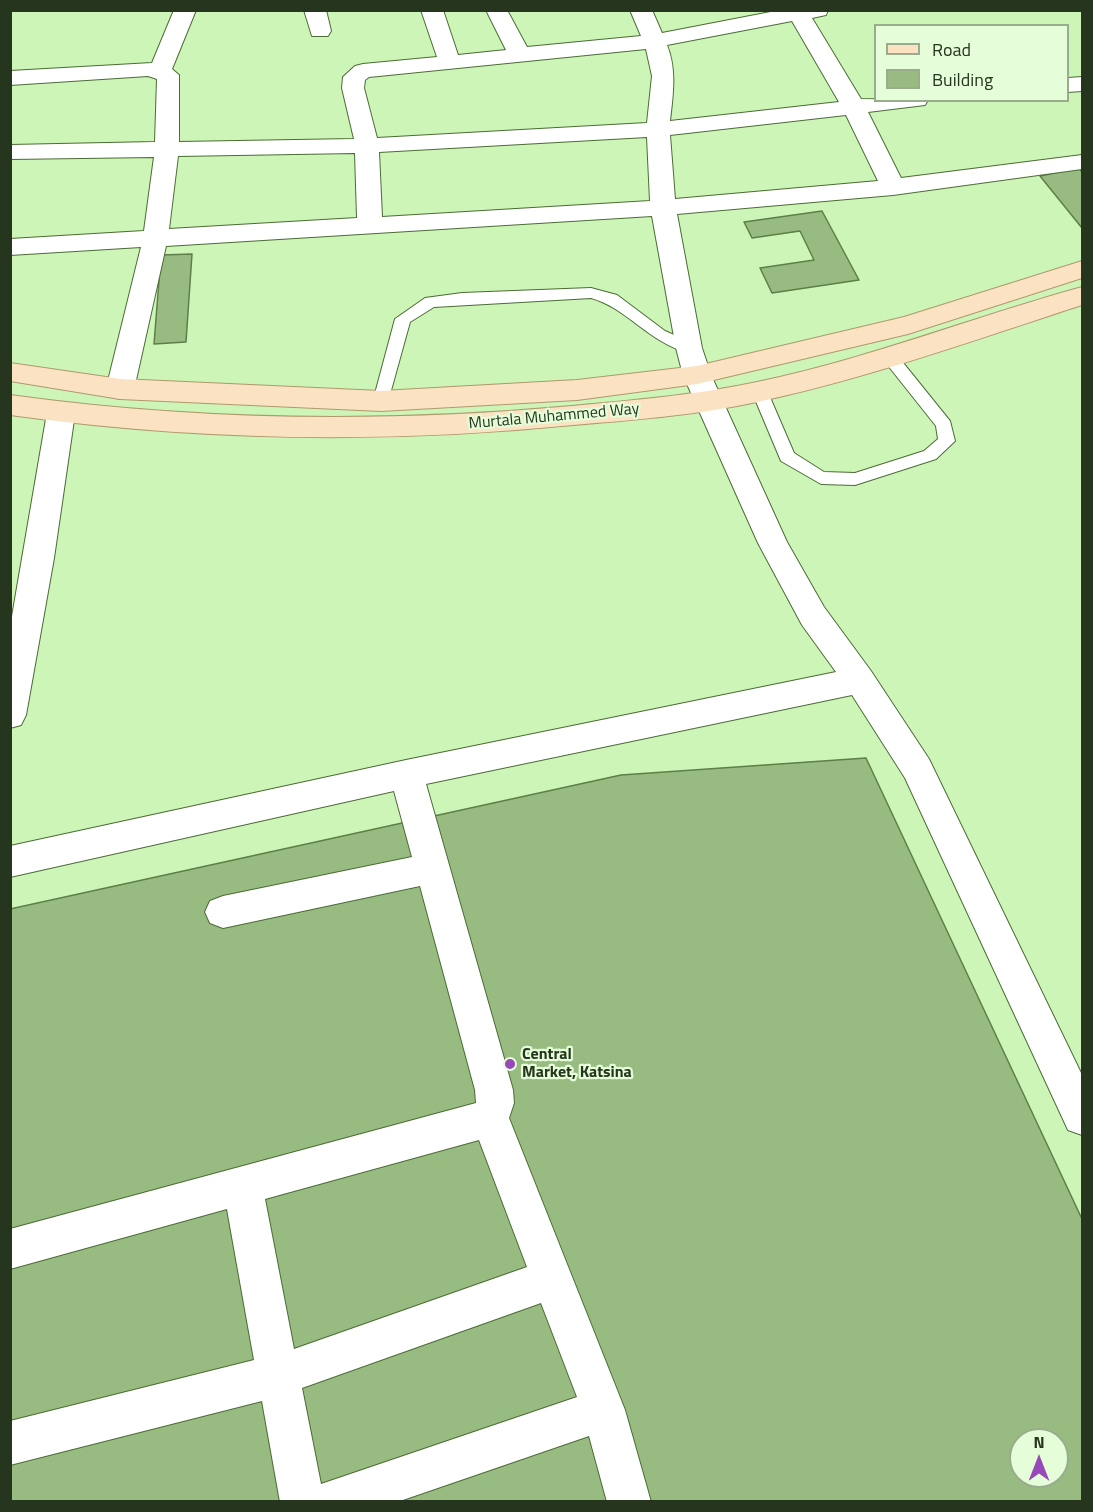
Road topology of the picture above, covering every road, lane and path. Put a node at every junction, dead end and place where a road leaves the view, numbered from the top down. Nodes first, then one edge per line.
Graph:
1 (185, 10) edge
2 (432, 10) edge
3 (496, 10) edge
4 (641, 10) edge
5 (808, 12) edge
6 (718, 20) edge
7 (655, 41) junction
8 (519, 53) junction
9 (449, 61) junction
10 (160, 71) junction
11 (10, 78) edge
12 (899, 102) edge
13 (854, 107) junction
14 (658, 129) junction
15 (367, 146) junction
16 (167, 148) junction
17 (10, 152) edge
18 (1083, 162) edge
19 (893, 187) junction
20 (663, 208) junction
21 (370, 226) junction
22 (155, 239) junction
23 (10, 247) edge
24 (1083, 269) edge
25 (1083, 296) edge
26 (689, 348) junction
27 (890, 358) junction
28 (10, 372) edge
29 (702, 388) junction
30 (120, 389) junction
31 (760, 392) junction
32 (381, 401) junction
33 (10, 405) edge
34 (61, 413) junction
35 (25, 557) edge
36 (860, 680) junction
37 (10, 715) edge
38 (406, 774) junction
39 (10, 862) edge
40 (433, 868) junction
41 (222, 912) dead end
42 (1083, 1116) edge
43 (490, 1118) junction
44 (243, 1186) junction
45 (10, 1249) edge
46 (551, 1279) junction
47 (280, 1375) junction
48 (603, 1410) junction
49 (10, 1443) edge
50 (302, 1502) edge
51 (330, 1502) edge
52 (629, 1502) edge

1 - 10 street
2 - 9 street
3 - 8 street
4 - 7 street
5 - 6 street
5 - 13 street
6 - 7 street
7 - 8 street
7 - 14 street
8 - 9 street
9 - 15 street
10 - 11 street
10 - 16 street
12 - 13 street
13 - 14 street
13 - 19 street
14 - 15 street
14 - 20 street
15 - 16 street
15 - 21 street
16 - 17 street
16 - 22 street
18 - 19 street
19 - 20 street
20 - 21 street
20 - 26 street
21 - 22 street
22 - 23 street
22 - 30 street
24 - 29 main road, Murtala Muhammed Way
25 - 27 main road, Murtala Muhammed Way
26 - 29 street
26 - 32 lane
27 - 31 main road, Murtala Muhammed Way
27 - 31 lane
28 - 30 main road, Murtala Muhammed Way
29 - 31 main road, Murtala Muhammed Way
29 - 32 main road, Murtala Muhammed Way
29 - 34 main road, Murtala Muhammed Way
29 - 36 street
30 - 32 main road, Murtala Muhammed Way
33 - 34 main road, Murtala Muhammed Way
34 - 35 street
35 - 37 street
36 - 38 street
36 - 42 street
38 - 39 street
38 - 40 street
40 - 41 street
40 - 43 street
43 - 44 street
43 - 46 street
44 - 45 street
44 - 47 street
46 - 47 street
46 - 48 street
47 - 49 street
47 - 50 street
48 - 51 street
48 - 52 street

